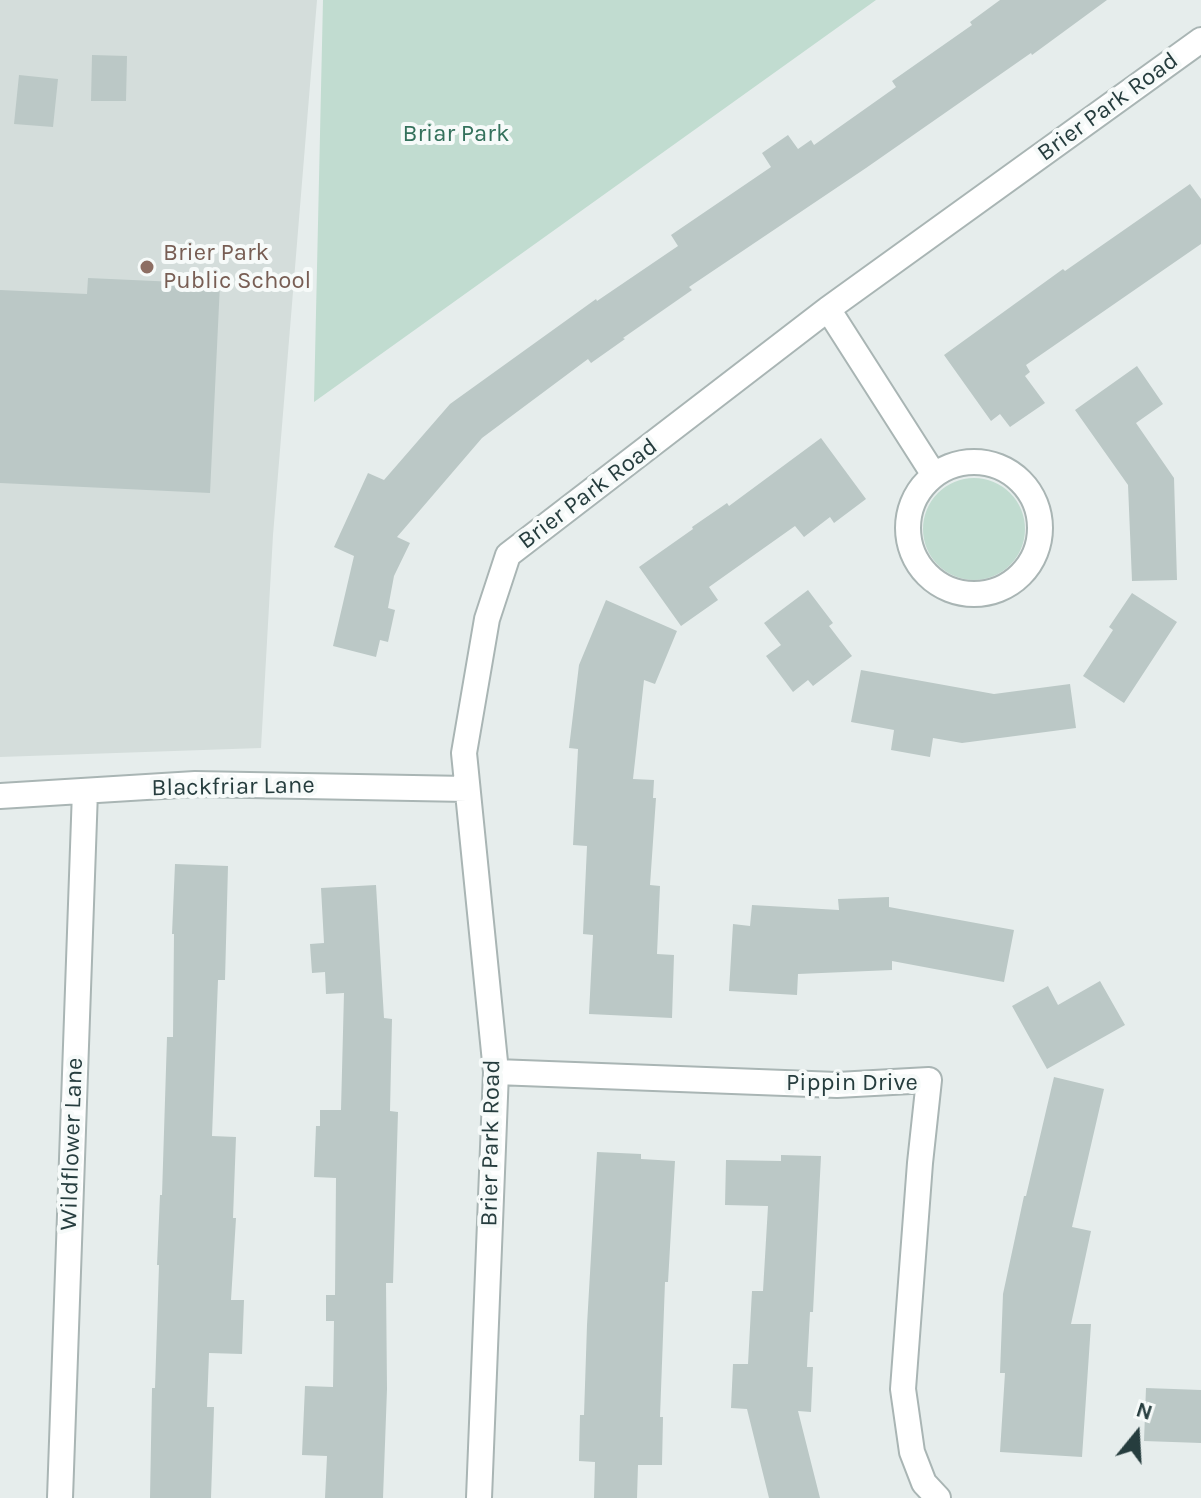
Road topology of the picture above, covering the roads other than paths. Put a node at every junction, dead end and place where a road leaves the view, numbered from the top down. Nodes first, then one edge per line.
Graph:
1 (1201, 40) edge
2 (828, 309) junction
3 (934, 475) junction
4 (467, 789) junction
5 (85, 791) junction
6 (0, 796) edge
7 (496, 1072) junction
8 (60, 1498) edge
9 (479, 1498) edge
10 (938, 1498) edge

1 - 2 street, Brier Park Road
2 - 3 street
2 - 4 street, Brier Park Road
3 - 3 street
4 - 5 street, Blackfriar Lane
4 - 7 street, Brier Park Road
5 - 6 street, Blackfriar Lane
5 - 8 street, Wildflower Lane
7 - 9 street, Brier Park Road
7 - 10 street, Pippin Drive

